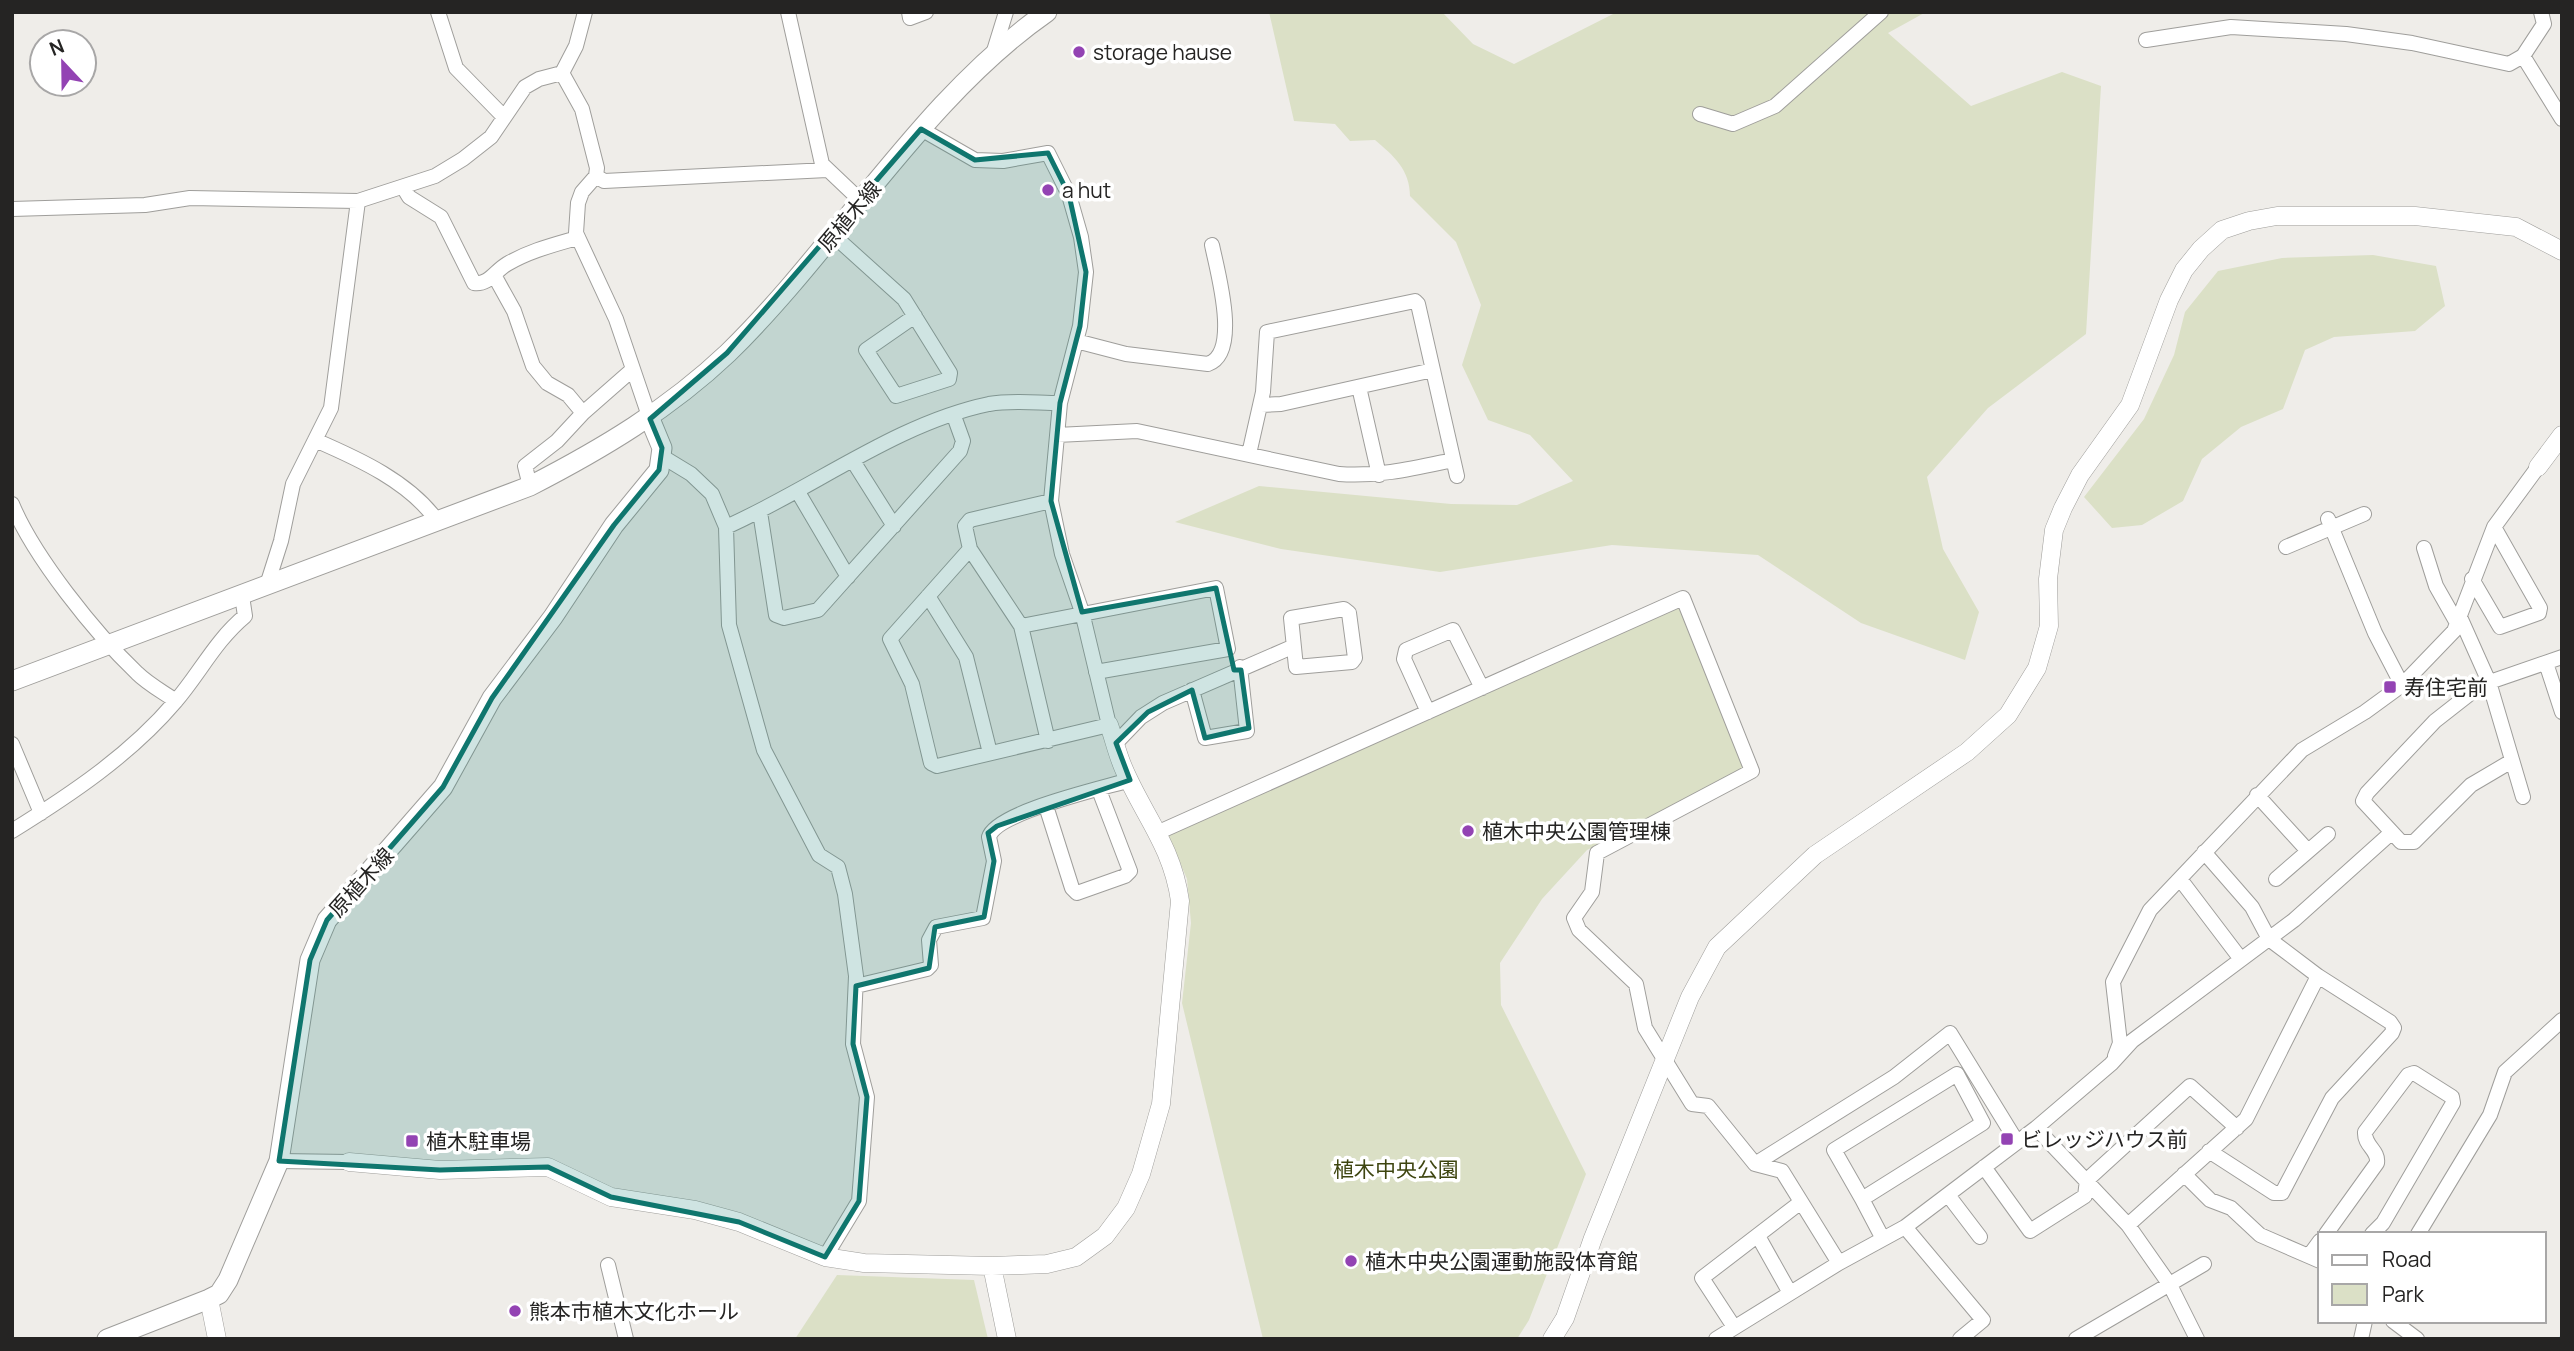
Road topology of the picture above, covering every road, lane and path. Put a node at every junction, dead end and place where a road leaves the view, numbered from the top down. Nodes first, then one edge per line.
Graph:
1 (438, 12) edge
2 (585, 12) edge
3 (788, 12) edge
4 (909, 12) edge
5 (926, 12) edge
6 (1006, 12) edge
7 (1047, 12) edge
8 (1881, 12) edge
9 (2541, 12) edge
10 (2146, 40) dead end
11 (2523, 56) junction
12 (993, 57) junction
13 (562, 73) junction
14 (1700, 114) dead end
15 (502, 116) junction
16 (2562, 119) edge
17 (922, 129) junction
18 (827, 170) junction
19 (596, 176) junction
20 (403, 187) junction
21 (358, 201) junction
22 (862, 202) junction
23 (12, 209) edge
24 (832, 235) junction
25 (577, 238) junction
26 (1212, 245) dead end
27 (2562, 251) edge
28 (494, 275) junction
29 (915, 316) junction
30 (1076, 341) junction
31 (632, 370) junction
32 (1433, 370) junction
33 (1359, 387) junction
34 (1060, 403) junction
35 (1261, 405) junction
36 (583, 413) junction
37 (954, 416) junction
38 (650, 419) junction
39 (1057, 435) junction
40 (2562, 435) edge
41 (315, 440) junction
42 (1249, 454) junction
43 (663, 457) junction
44 (1453, 460) junction
45 (853, 461) junction
46 (2538, 467) joint
47 (1379, 475) junction
48 (1457, 476) dead end
49 (530, 486) junction
50 (798, 492) junction
51 (1051, 501) junction
52 (12, 504) edge
53 (760, 512) junction
54 (2364, 514) dead end
55 (438, 522) junction
56 (2330, 524) junction
57 (894, 526) junction
58 (726, 527) junction
59 (2494, 527) junction
60 (2286, 547) dead end
61 (2424, 548) dead end
62 (970, 549) junction
63 (848, 578) junction
64 (2472, 579) junction
65 (267, 585) junction
66 (242, 596) junction
67 (928, 596) junction
68 (1082, 612) junction
69 (2459, 620) junction
70 (1021, 626) junction
71 (110, 645) junction
72 (1292, 647) junction
73 (1228, 649) junction
74 (2562, 657) edge
75 (2546, 663) junction
76 (1237, 669) junction
77 (1097, 672) junction
78 (12, 681) edge
79 (2489, 682) junction
80 (2402, 685) junction
81 (1482, 688) junction
82 (1192, 690) junction
83 (176, 701) junction
84 (1427, 712) junction
85 (2562, 712) edge
86 (1109, 725) junction
87 (1048, 741) junction
88 (1116, 743) junction
89 (12, 744) edge
90 (990, 752) junction
91 (2511, 762) junction
92 (1130, 780) junction
93 (1099, 790) junction
94 (2257, 795) junction
95 (2523, 797) dead end
96 (1046, 806) junction
97 (41, 813) junction
98 (12, 831) edge
99 (1159, 832) junction
100 (2391, 832) junction
101 (2328, 834) dead end
102 (2308, 851) junction
103 (2204, 852) junction
104 (2180, 879) junction
105 (2276, 879) dead end
106 (2269, 939) junction
107 (2240, 958) junction
108 (2318, 975) junction
109 (856, 986) junction
110 (2562, 1020) edge
111 (1663, 1061) junction
112 (2111, 1064) junction
113 (2036, 1128) junction
114 (2237, 1128) junction
115 (2017, 1142) junction
116 (2209, 1152) junction
117 (279, 1161) junction
118 (349, 1162) joint
119 (1755, 1164) junction
120 (1984, 1167) junction
121 (2184, 1174) junction
122 (2087, 1181) junction
123 (1948, 1195) junction
124 (1862, 1199) junction
125 (1801, 1202) junction
126 (2127, 1225) junction
127 (1905, 1227) junction
128 (2327, 1232) edge
129 (2374, 1232) edge
130 (2419, 1232) edge
131 (1758, 1236) junction
132 (1980, 1237) dead end
133 (1883, 1239) junction
134 (825, 1257) junction
135 (2315, 1259) edge
136 (1839, 1263) junction
137 (2204, 1264) dead end
138 (608, 1265) dead end
139 (992, 1266) junction
140 (2170, 1285) junction
141 (1790, 1293) junction
142 (209, 1299) junction
143 (2396, 1323) edge
144 (1734, 1327) junction
145 (107, 1339) edge
146 (218, 1339) edge
147 (626, 1339) edge
148 (1007, 1339) edge
149 (1552, 1339) edge
150 (1716, 1339) edge
151 (1960, 1339) edge
152 (2076, 1339) edge
153 (2197, 1339) edge
154 (2417, 1339) edge

1 - 15 street
2 - 13 street
3 - 18 street
4 - 5 street
6 - 12 street
7 - 12 main road, 原植木線
8 - 14 street
9 - 11 street
10 - 11 street
11 - 16 street
12 - 17 main road, 原植木線
13 - 15 street
13 - 19 street
15 - 20 street
17 - 22 main road, 原植木線
17 - 30 street
18 - 19 street
18 - 22 street
19 - 25 street
20 - 21 street
20 - 28 street
21 - 23 street
21 - 41 street
22 - 24 main road, 原植木線
24 - 29 street
24 - 38 main road, 原植木線
25 - 28 street
25 - 31 street
26 - 30 street
27 - 111 street
28 - 36 street
29 - 29 street
30 - 34 street
31 - 36 street
31 - 38 street
32 - 33 street
32 - 35 street
32 - 44 street
33 - 35 street
33 - 47 street
34 - 37 street
34 - 39 street
35 - 42 street
36 - 49 street
37 - 45 street
37 - 57 street
38 - 43 main road
38 - 49 main road, 原植木線
39 - 42 street
39 - 51 street
40 - 46 street
41 - 55 street
41 - 65 street
42 - 47 street
43 - 58 street
43 - 117 main road, 原植木線
44 - 47 street
44 - 48 street
45 - 50 street
45 - 57 street
46 - 59 street
49 - 55 main road, 原植木線
50 - 53 street
50 - 63 street
51 - 62 street
51 - 68 street
52 - 71 street
53 - 58 street
53 - 63 street
54 - 56 street
55 - 65 main road, 原植木線
56 - 60 street
56 - 80 street
57 - 63 street
58 - 109 street
59 - 64 street
59 - 64 street
61 - 69 street
62 - 67 street
62 - 70 street
64 - 69 street
65 - 66 main road, 原植木線
66 - 71 main road, 原植木線
66 - 83 street
67 - 90 street
67 - 90 street
68 - 70 street
68 - 73 street
68 - 77 street
69 - 79 street
69 - 80 street
70 - 87 street
71 - 78 main road, 原植木線
71 - 83 street
72 - 72 street
72 - 76 street
73 - 76 street
73 - 77 street
74 - 75 street
75 - 79 street
75 - 85 street
76 - 82 street
76 - 82 street
77 - 86 street
79 - 91 street
79 - 100 street
80 - 94 street
81 - 84 street
81 - 84 street
81 - 111 street
82 - 88 street
83 - 97 street
84 - 99 street
86 - 87 street
86 - 88 street
87 - 90 street
88 - 92 street
89 - 97 street
91 - 95 street
91 - 100 street
92 - 93 street
92 - 99 street
93 - 96 street
93 - 96 street
94 - 102 street
94 - 103 street
96 - 109 street
97 - 98 street
99 - 139 street
100 - 106 street
101 - 102 street
102 - 105 street
103 - 104 street
103 - 106 street
104 - 107 street
104 - 112 street
106 - 107 street
106 - 108 street
107 - 112 street
108 - 114 street
108 - 116 street
109 - 134 street
110 - 130 street
111 - 119 street
111 - 149 street
112 - 113 street
113 - 115 street
113 - 122 street
114 - 116 street
114 - 122 street
115 - 119 street
115 - 120 street
116 - 121 street
117 - 118 street
117 - 142 main road, 原植木線
118 - 134 street
119 - 125 street
120 - 122 street
120 - 123 street
121 - 126 street
121 - 135 street
122 - 126 street
123 - 127 street
123 - 132 street
124 - 124 street
124 - 133 street
125 - 131 street
125 - 136 street
126 - 140 street
127 - 133 street
127 - 151 street
128 - 129 street
131 - 141 street
131 - 144 street
133 - 136 street
134 - 139 street
136 - 141 street
137 - 140 street
138 - 147 street
139 - 148 street
140 - 152 street
140 - 153 street
141 - 144 street
142 - 145 main road, 原植木線
142 - 146 street
143 - 154 street
144 - 150 street

